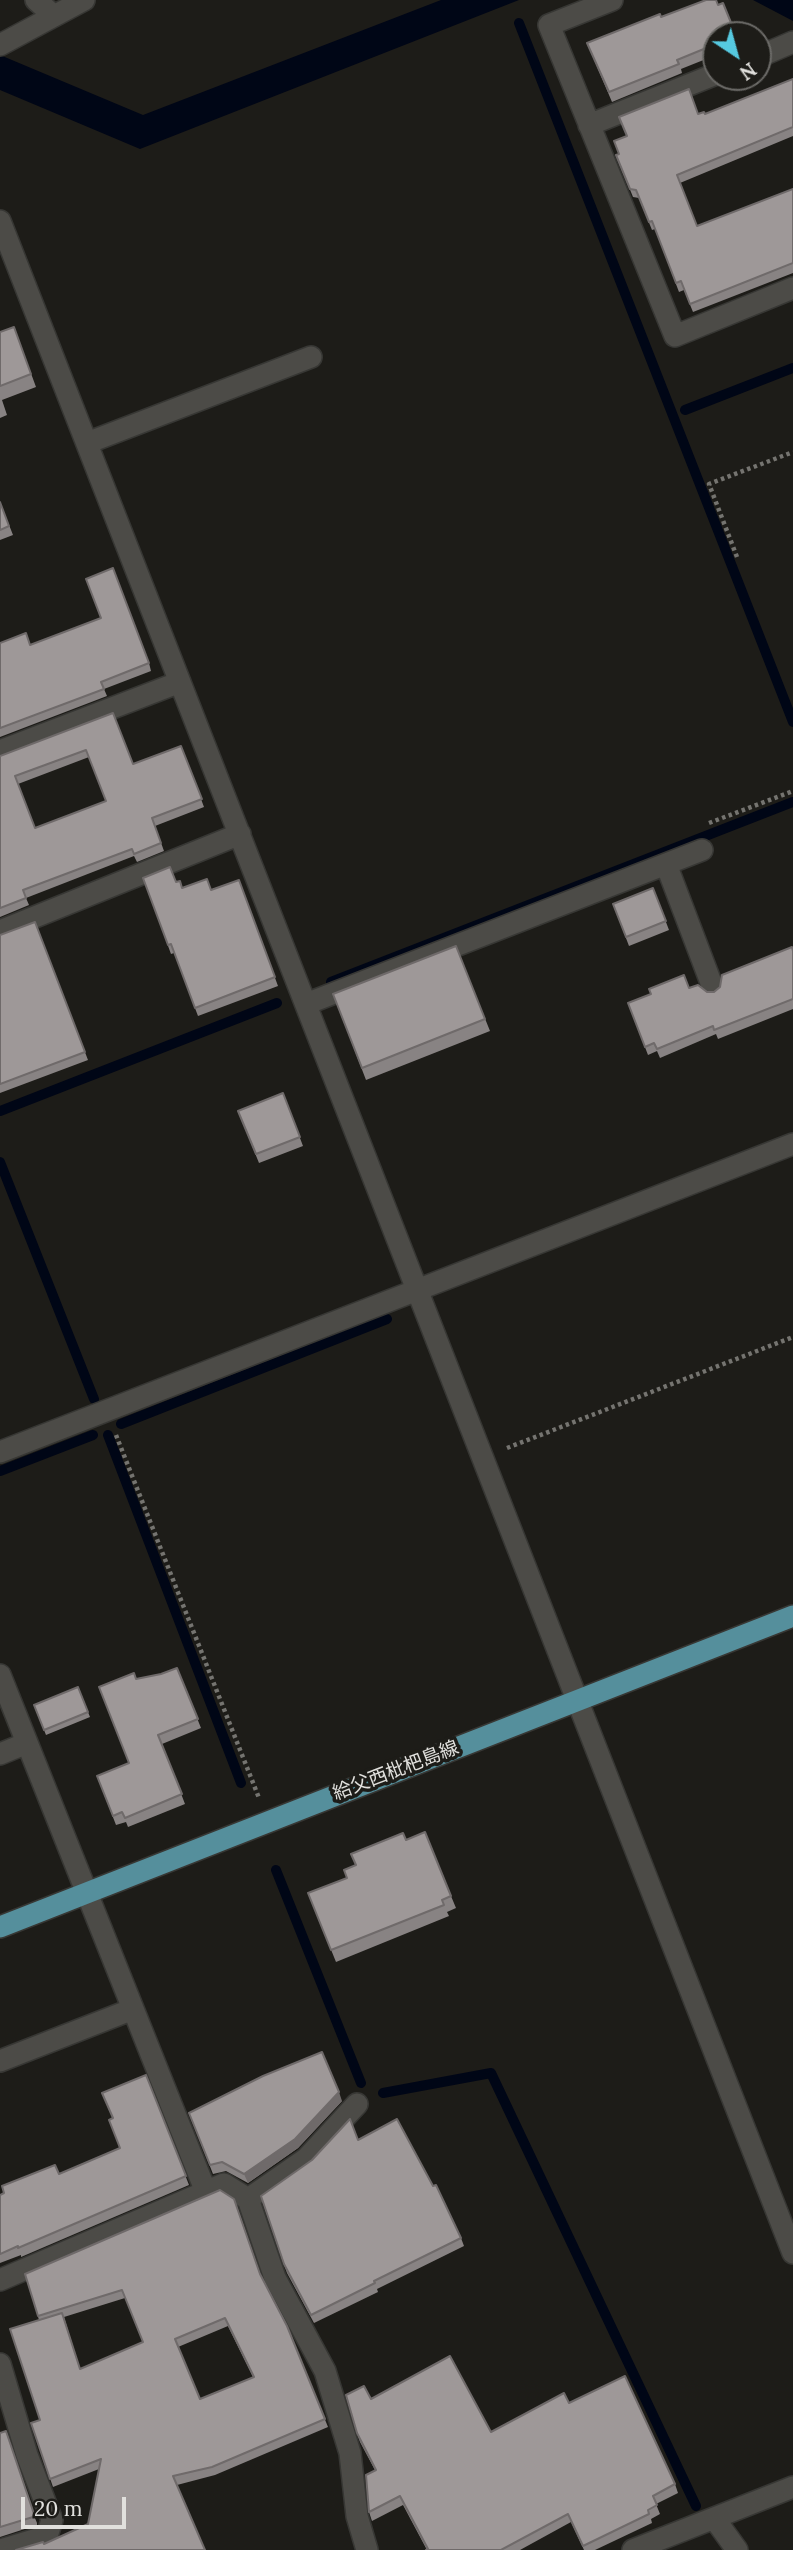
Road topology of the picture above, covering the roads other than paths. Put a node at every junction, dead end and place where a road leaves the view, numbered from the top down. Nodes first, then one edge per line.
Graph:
1 (36, 0) edge
2 (84, 0) edge
3 (612, 0) edge
4 (54, 16) junction
5 (793, 43) edge
6 (0, 45) edge
7 (772, 51) edge
8 (702, 80) edge
9 (589, 125) junction
10 (0, 221) edge
11 (793, 288) edge
12 (311, 357) dead end
13 (86, 443) junction
14 (180, 682) junction
15 (0, 751) edge
16 (240, 834) junction
17 (702, 850) dead end
18 (666, 864) junction
19 (0, 931) edge
20 (713, 988) dead end
21 (306, 1004) junction
22 (793, 1144) edge
23 (418, 1290) junction
24 (0, 1452) edge
25 (793, 1616) edge
26 (0, 1675) edge
27 (578, 1700) junction
28 (27, 1743) junction
29 (0, 1754) edge
30 (86, 1893) junction
31 (0, 1927) edge
32 (132, 2009) junction
33 (0, 2061) edge
34 (358, 2104) dead end
35 (206, 2192) junction
36 (248, 2199) junction
37 (793, 2253) edge
38 (0, 2280) edge
39 (0, 2364) edge
40 (793, 2487) edge
41 (714, 2518) junction
42 (1, 2550) edge
43 (367, 2550) edge
44 (633, 2550) edge
45 (737, 2550) edge

1 - 4 street
2 - 4 street
3 - 9 street
4 - 6 street
5 - 7 street
8 - 9 street
9 - 11 street
10 - 13 street
12 - 13 street
13 - 14 street
14 - 15 street
14 - 16 street
16 - 19 street
16 - 21 street
17 - 18 street
18 - 20 street
18 - 21 street
21 - 23 street
22 - 23 street
23 - 24 street
23 - 27 street
25 - 27 main road, 給父西枇杷島線
26 - 28 street
27 - 30 main road, 給父西枇杷島線
27 - 37 street
28 - 29 street
28 - 30 street
30 - 31 main road, 給父西枇杷島線
30 - 32 street
32 - 33 street
32 - 35 street
34 - 36 street
35 - 36 street
35 - 38 street
36 - 43 street
39 - 42 street
40 - 41 street
41 - 44 street
41 - 45 street

